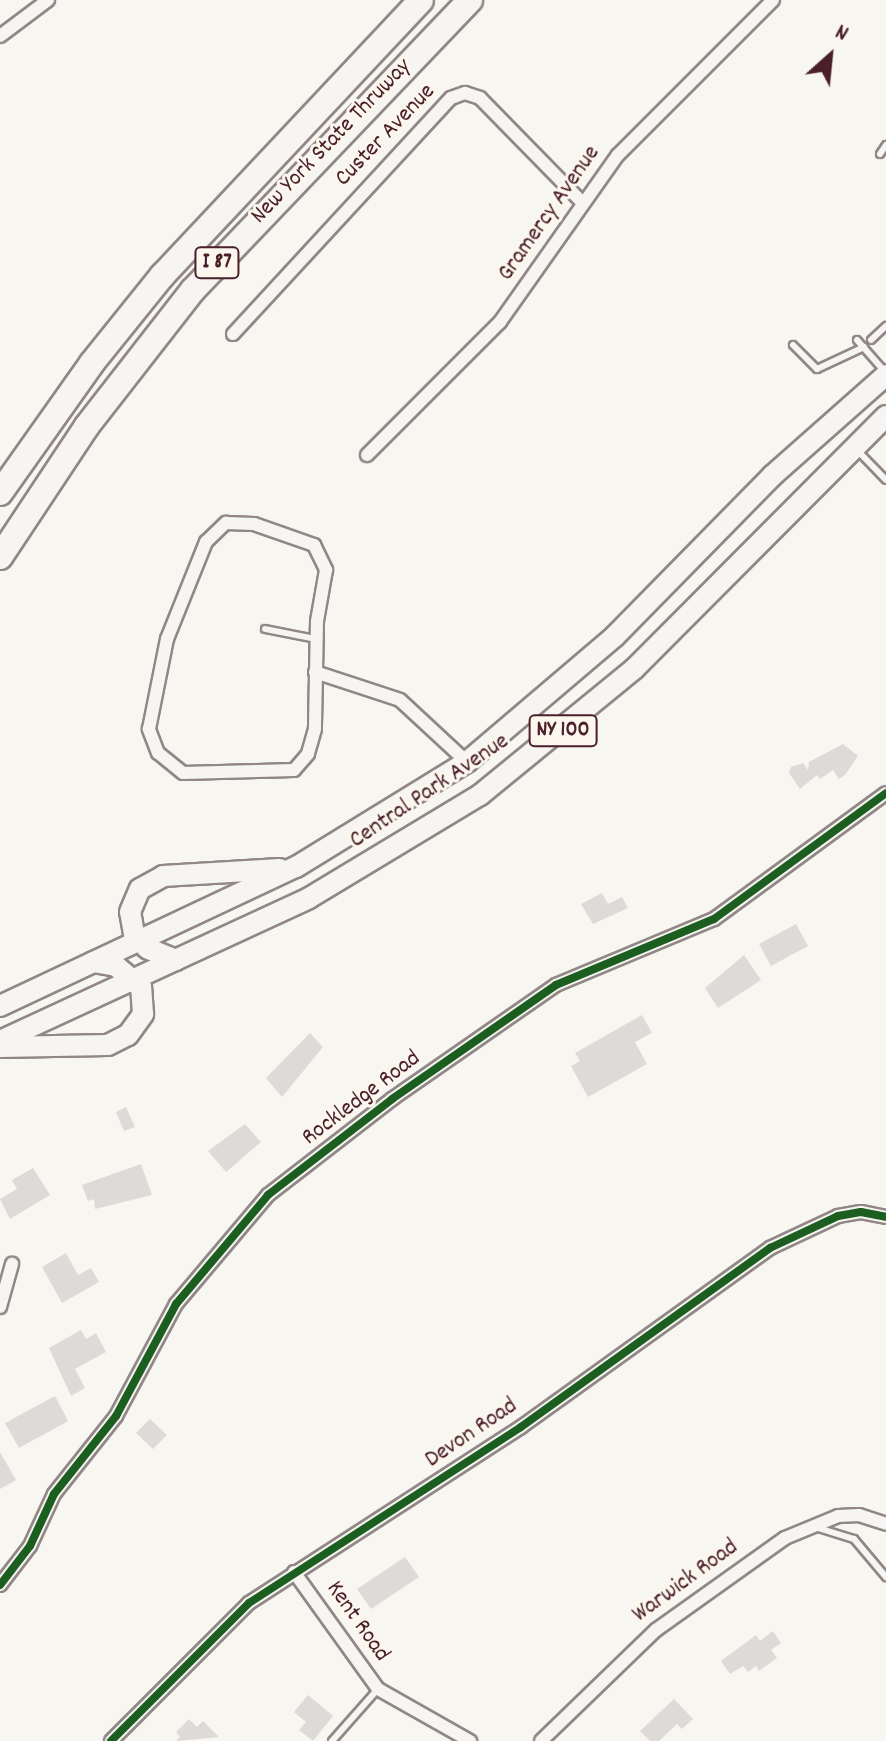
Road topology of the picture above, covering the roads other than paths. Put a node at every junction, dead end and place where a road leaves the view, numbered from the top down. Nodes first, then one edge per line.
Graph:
1 (48, 0) edge
2 (421, 0) edge
3 (470, 0) edge
4 (773, 0) edge
5 (0, 16) edge
6 (5, 33) edge
7 (886, 145) edge
8 (880, 154) dead end
9 (582, 202) junction
10 (886, 326) edge
11 (233, 334) dead end
12 (857, 340) dead end
13 (871, 340) dead end
14 (793, 345) dead end
15 (864, 347) junction
16 (886, 374) edge
17 (886, 416) edge
18 (853, 446) junction
19 (367, 455) dead end
20 (886, 480) edge
21 (0, 493) edge
22 (0, 557) edge
23 (265, 629) dead end
24 (316, 639) junction
25 (315, 672) junction
26 (467, 762) junction
27 (886, 793) edge
28 (296, 867) junction
29 (139, 941) junction
30 (176, 960) junction
31 (93, 962) junction
32 (136, 979) junction
33 (0, 1006) edge
34 (0, 1044) edge
35 (886, 1217) edge
36 (12, 1264) dead end
37 (0, 1307) edge
38 (886, 1524) edge
39 (812, 1525) junction
40 (294, 1572) junction
41 (886, 1577) edge
42 (0, 1585) edge
43 (378, 1689) junction
44 (111, 1741) edge
45 (332, 1741) edge
46 (470, 1741) edge
47 (541, 1741) edge

1 - 6 street
2 - 21 highway, New York State Thruway / I 87
3 - 22 highway, New York State Thruway / I 87
4 - 9 street, Gramercy Avenue
5 - 6 street
7 - 8 lane
9 - 11 street, Custer Avenue
9 - 19 street, Gramercy Avenue
10 - 13 lane
12 - 15 lane
14 - 15 lane
15 - 16 lane
16 - 26 main road, Central Park Avenue / NY 100
17 - 18 main road, Central Park Avenue / NY 100
18 - 20 lane
18 - 30 main road, Central Park Avenue / NY 100
23 - 24 lane
24 - 25 street
24 - 25 street
25 - 26 street, Central Park Avenue
26 - 28 main road, Central Park Avenue / NY 100
27 - 42 street, Rockledge Road
28 - 29 main road, Central Park Avenue / NY 100
28 - 29 main road
29 - 30 main road
29 - 31 main road, Central Park Avenue / NY 100
30 - 32 main road, Central Park Avenue / NY 100
31 - 32 main road
31 - 33 main road, Central Park Avenue / NY 100
32 - 34 main road, Central Park Avenue / NY 100
32 - 34 main road
35 - 40 street, Devon Road
36 - 37 street
38 - 39 street, Warwick Road
39 - 41 lane
39 - 47 street, Warwick Road
40 - 43 street, Kent Road
40 - 44 street, Devon Road
43 - 45 lane
43 - 46 street, Kent Road

